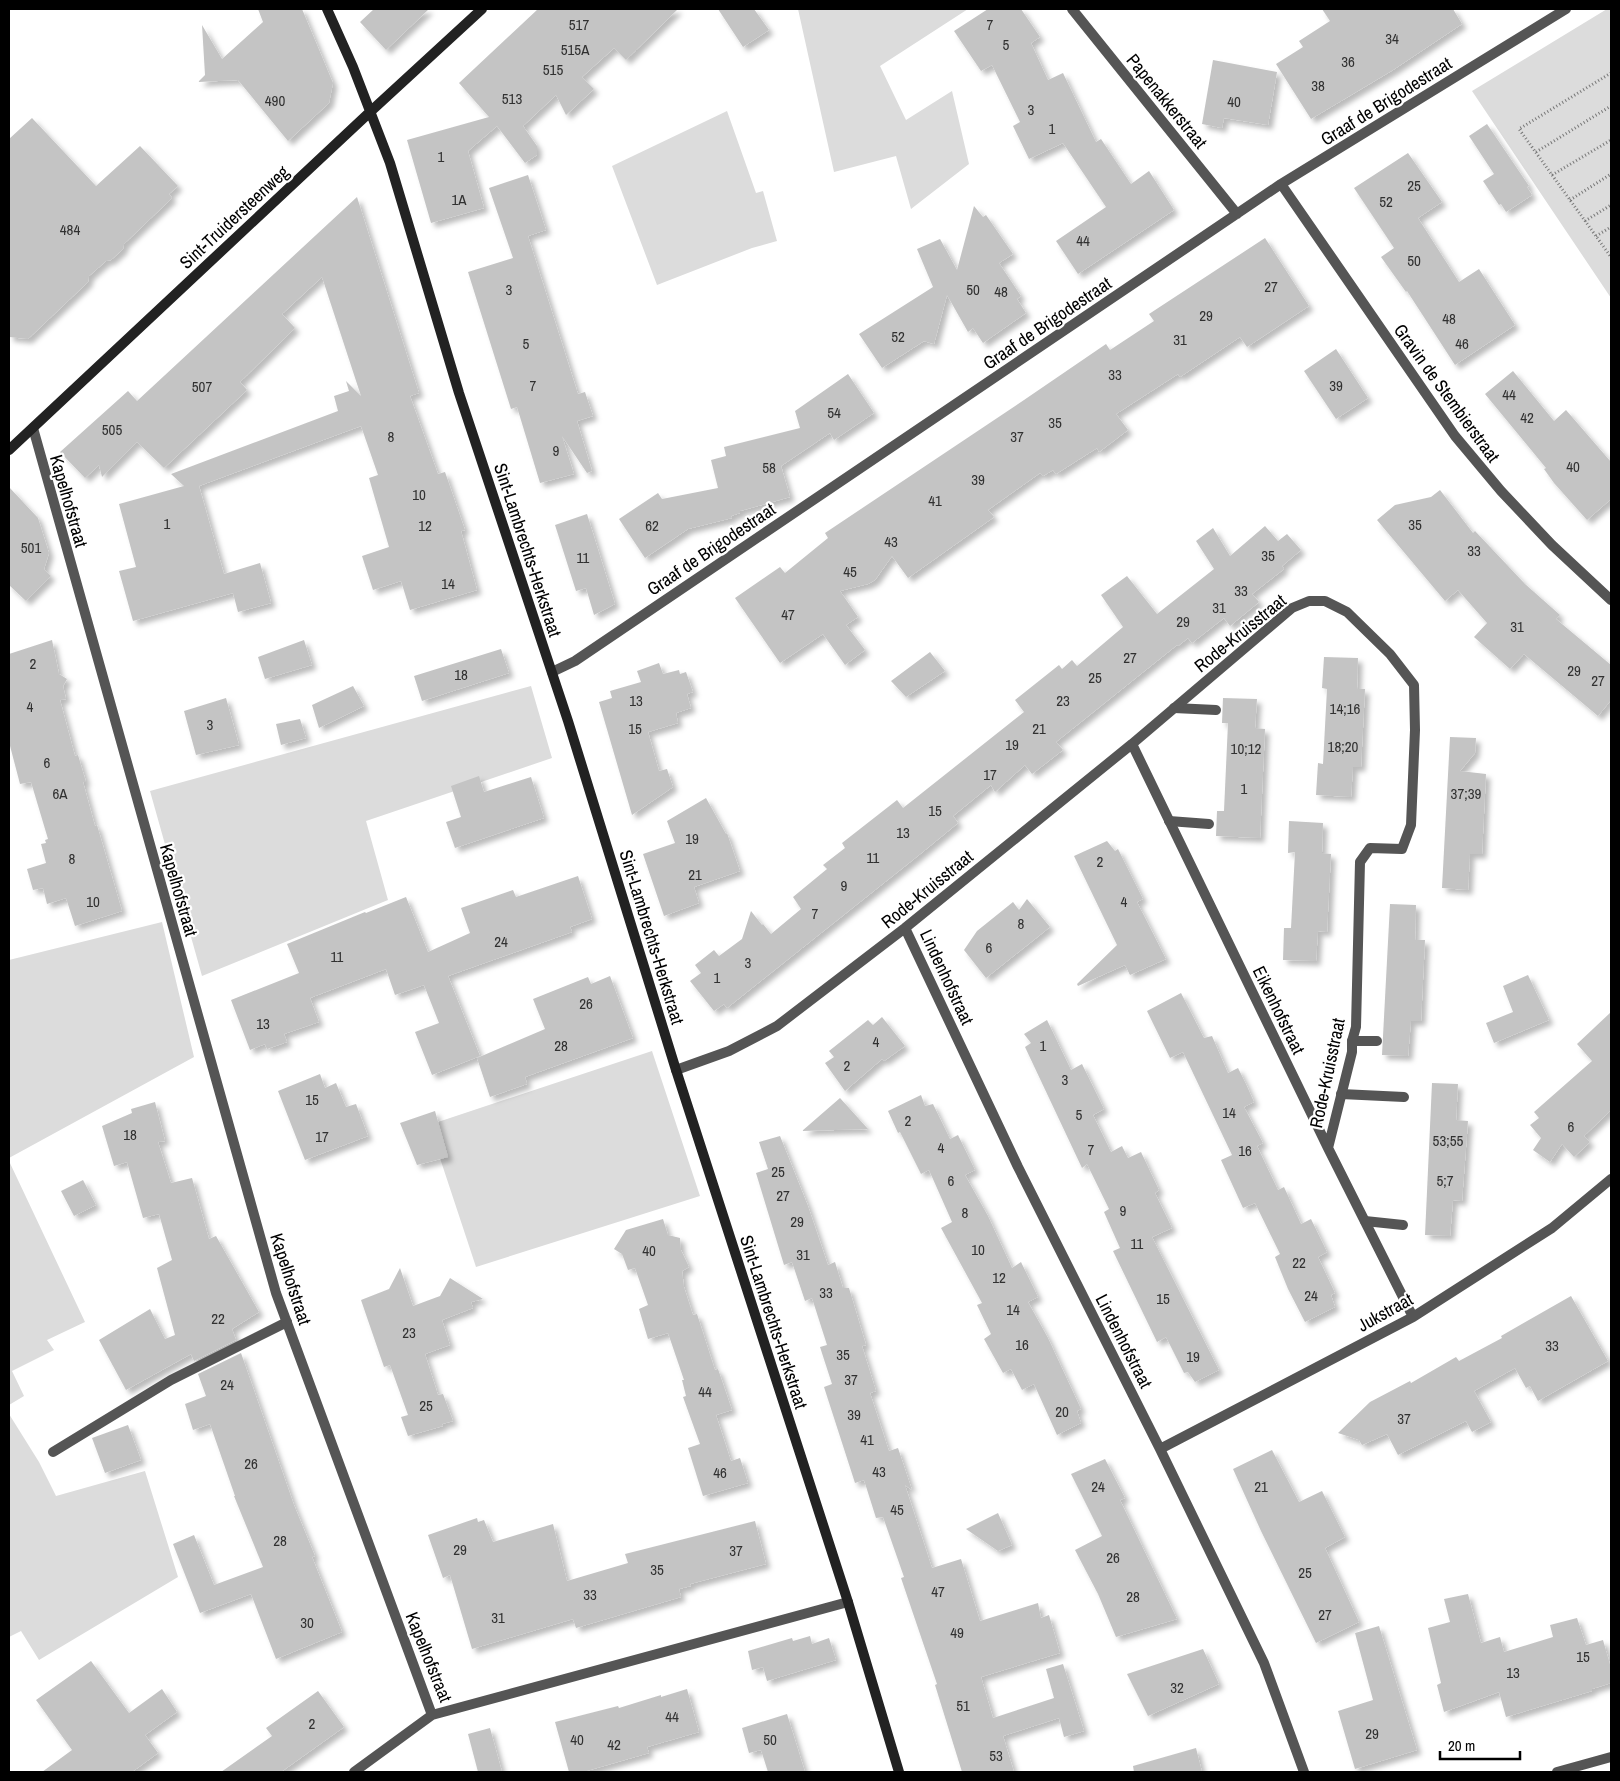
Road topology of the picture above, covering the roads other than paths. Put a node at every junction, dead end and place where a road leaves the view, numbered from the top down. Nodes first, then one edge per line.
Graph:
1 (327, 9) edge
2 (482, 9) edge
3 (1072, 9) edge
4 (1566, 9) edge
5 (370, 112) junction
6 (1281, 184) junction
7 (1237, 214) junction
8 (33, 428) junction
9 (9, 450) edge
10 (1611, 600) edge
11 (552, 672) junction
12 (1174, 708) junction
13 (1216, 710) dead end
14 (1132, 744) junction
15 (1169, 821) junction
16 (1209, 824) dead end
17 (905, 928) junction
18 (1352, 1041) junction
19 (1378, 1041) dead end
20 (676, 1070) junction
21 (1341, 1094) junction
22 (1404, 1097) dead end
23 (1328, 1148) junction
24 (1611, 1179) edge
25 (1365, 1221) junction
26 (1403, 1225) dead end
27 (1413, 1317) junction
28 (287, 1322) junction
29 (1160, 1450) junction
30 (53, 1452) dead end
31 (848, 1602) junction
32 (432, 1715) junction
33 (1611, 1756) edge
34 (354, 1772) edge
35 (900, 1772) edge
36 (1304, 1772) edge
37 (1558, 1772) edge

1 - 5 street, Sint-Lambrechts-Herkstraat
2 - 5 street, Sint-Truidersteenweg
3 - 7 street, Papenakkerstraat
4 - 6 street, Graaf de Brigodestraat
5 - 8 street, Sint-Truidersteenweg
5 - 11 street, Sint-Lambrechts-Herkstraat
6 - 7 street, Graaf de Brigodestraat
6 - 10 street, Gravin de Stembierstraat
7 - 11 street, Graaf de Brigodestraat
8 - 9 street, Sint-Truidersteenweg
8 - 28 street, Kapelhofstraat
11 - 20 street, Sint-Lambrechts-Herkstraat
12 - 13 street
12 - 14 street, Rode-Kruisstraat
12 - 18 street, Rode-Kruisstraat
14 - 15 street, Eikenhofstraat
14 - 17 street, Rode-Kruisstraat
15 - 16 street
15 - 23 street, Eikenhofstraat
17 - 20 street, Rode-Kruisstraat
17 - 29 street, Lindenhofstraat
18 - 19 street
18 - 21 street, Rode-Kruisstraat
20 - 31 street, Sint-Lambrechts-Herkstraat
21 - 22 street
21 - 23 street, Rode-Kruisstraat
23 - 25 street, Eikenhofstraat
24 - 27 street, Jukstraat
25 - 26 street
25 - 27 street, Eikenhofstraat
27 - 29 street, Jukstraat
28 - 30 street
28 - 32 street, Kapelhofstraat
29 - 36 street, Lindenhofstraat
31 - 32 street, Kapelhofstraat
31 - 35 street, Sint-Lambrechts-Herkstraat
32 - 34 street
33 - 37 street

